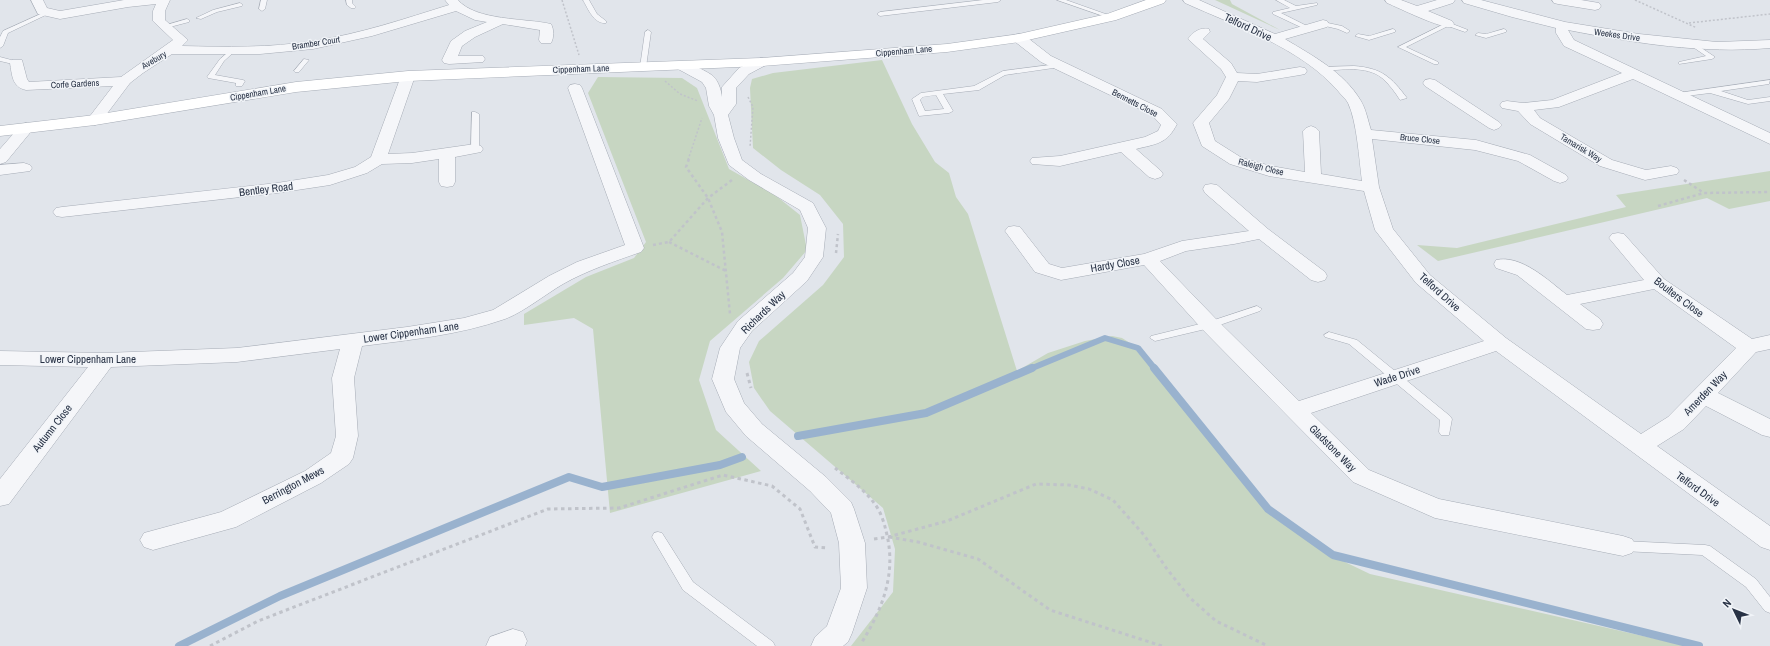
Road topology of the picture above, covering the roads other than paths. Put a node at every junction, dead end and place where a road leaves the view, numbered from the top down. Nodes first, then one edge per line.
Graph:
1 (38, 0) edge
2 (163, 0) edge
3 (264, 0) edge
4 (349, 0) edge
5 (586, 0) edge
6 (998, 0) edge
7 (1060, 0) edge
8 (1159, 0) edge
9 (1189, 0) edge
10 (1279, 0) edge
11 (1391, 0) edge
12 (1448, 0) edge
13 (1468, 0) edge
14 (1558, 0) edge
15 (454, 4) edge
16 (1315, 4) dead end
17 (240, 5) dead end
18 (1596, 6) dead end
19 (353, 7) dead end
20 (262, 9) dead end
21 (1297, 9) junction
22 (1415, 11) junction
23 (47, 13) junction
24 (880, 14) dead end
25 (1111, 17) junction
26 (199, 18) dead end
27 (187, 21) dead end
28 (500, 21) junction
29 (604, 22) dead end
30 (1323, 24) joint
31 (1448, 24) junction
32 (166, 26) junction
33 (1562, 26) junction
34 (1309, 28) junction
35 (1465, 30) dead end
36 (1504, 30) dead end
37 (1347, 31) dead end
38 (1394, 31) dead end
39 (648, 32) dead end
40 (1204, 32) dead end
41 (3, 33) edge
42 (1478, 35) dead end
43 (1358, 36) dead end
44 (1019, 38) junction
45 (1274, 38) junction
46 (546, 40) dead end
47 (1692, 44) junction
48 (1770, 44) edge
49 (0, 46) edge
50 (171, 50) junction
51 (232, 51) junction
52 (309, 53) junction
53 (0, 59) edge
54 (478, 59) dead end
55 (17, 62) joint
56 (761, 62) junction
57 (1436, 63) dead end
58 (1681, 63) dead end
59 (683, 66) junction
60 (1058, 66) junction
61 (643, 68) junction
62 (1322, 69) junction
63 (297, 71) dead end
64 (1300, 71) dead end
65 (1633, 74) junction
66 (408, 76) junction
67 (1233, 77) junction
68 (125, 81) junction
69 (1769, 82) dead end
70 (1430, 83) dead end
71 (239, 84) dead end
72 (575, 88) dead end
73 (1711, 90) junction
74 (938, 92) dead end
75 (1678, 95) junction
76 (1403, 98) dead end
77 (1770, 99) edge
78 (1507, 105) dead end
79 (1524, 107) junction
80 (475, 114) dead end
81 (712, 114) junction
82 (95, 120) junction
83 (1494, 125) dead end
84 (26, 128) junction
85 (1474, 129) junction
86 (0, 130) edge
87 (1311, 131) dead end
88 (1364, 134) junction
89 (1770, 139) edge
90 (1124, 147) junction
91 (475, 149) joint
92 (447, 154) junction
93 (378, 158) junction
94 (0, 159) edge
95 (1038, 160) dead end
96 (24, 168) dead end
97 (0, 170) edge
98 (1671, 171) road end
99 (1156, 174) dead end
100 (1313, 178) junction
101 (1560, 178) dead end
102 (447, 182) dead end
103 (1371, 187) junction
104 (1211, 189) dead end
105 (62, 212) dead end
106 (1014, 231) dead end
107 (1262, 233) junction
108 (1618, 238) dead end
109 (1148, 259) junction
110 (1502, 264) dead end
111 (1318, 276) dead end
112 (1657, 283) junction
113 (1565, 301) junction
114 (1257, 309) dead end
115 (1593, 324) dead end
116 (1210, 325) junction
117 (1328, 335) dead end
118 (1155, 338) dead end
119 (353, 340) junction
120 (1770, 342) edge
121 (1499, 343) junction
122 (1749, 347) junction
123 (0, 358) edge
124 (105, 360) junction
125 (1395, 376) junction
126 (1703, 394) junction
127 (1296, 410) junction
128 (1770, 429) edge
129 (1445, 432) dead end
130 (1639, 446) junction
131 (0, 497) edge
132 (658, 537) dead end
133 (153, 540) dead end
134 (1770, 540) edge
135 (1623, 546) joint
136 (1770, 607) edge
137 (768, 646) edge
138 (825, 646) edge

1 - 23 street
2 - 23 street
2 - 32 street, Avebury
3 - 20 lane
4 - 19 lane
5 - 29 lane
6 - 24 lane
7 - 25 lane
8 - 25 street, Cippenham Lane
9 - 45 street, Telford Drive
10 - 21 lane
11 - 22 street
12 - 22 street
13 - 33 street, Weekes Drive
14 - 18 street
15 - 28 street
15 - 52 street, Bramber Court
16 - 21 lane
17 - 26 lane
21 - 34 lane
22 - 31 street
23 - 41 lane
25 - 44 street, Cippenham Lane
27 - 32 lane
28 - 46 street
28 - 54 street
30 - 34 street
30 - 37 lane
31 - 35 lane
31 - 57 lane
32 - 50 street, Avebury
33 - 47 street, Weekes Drive
33 - 65 street
34 - 45 street
36 - 42 lane
38 - 43 lane
39 - 61 lane
40 - 67 street
41 - 49 lane
44 - 56 street, Cippenham Lane
44 - 60 street, Bennetts Close
45 - 62 street, Telford Drive
47 - 48 street, Weekes Drive
47 - 58 lane
50 - 51 street, Bramber Court
50 - 68 street, Avebury
51 - 52 street, Bramber Court
51 - 71 lane
52 - 63 lane
53 - 55 lane
55 - 68 street, Corfe Gardens
56 - 59 street, Cippenham Lane
56 - 81 street
59 - 61 street, Cippenham Lane
59 - 81 street, Richards Way
60 - 74 lane
60 - 90 street, Bennetts Close
61 - 66 street, Cippenham Lane
62 - 76 lane
62 - 88 street, Telford Drive
64 - 67 street
65 - 75 street
65 - 79 street
66 - 82 street, Cippenham Lane
66 - 93 street
67 - 100 street, Raleigh Close
68 - 82 street, Avebury
69 - 73 lane
70 - 85 street, Bruce Close
72 - 119 street, Lower Cippenham Lane
73 - 75 lane
73 - 77 lane
75 - 89 street
78 - 79 street
79 - 98 street, Tamarisk Way
80 - 91 lane
81 - 138 street, Richards Way
82 - 84 street, Cippenham Lane
83 - 85 street, Bruce Close
84 - 86 street, Cippenham Lane
84 - 94 street
85 - 88 street, Bruce Close
85 - 101 street, Bruce Close
87 - 100 street
88 - 103 street, Telford Drive
90 - 95 street, Bennetts Close
90 - 99 street
91 - 92 street
92 - 93 street
92 - 102 street
93 - 105 street, Bentley Road
96 - 97 street
100 - 103 street, Raleigh Close
103 - 121 street, Telford Drive
104 - 107 street
106 - 109 street, Hardy Close
107 - 109 street, Hardy Close
107 - 111 street
108 - 112 street, Boulters Close
109 - 116 street, Gladstone Way
110 - 113 street
112 - 113 street
112 - 122 street, Boulters Close
113 - 115 street
114 - 116 lane
116 - 118 lane
116 - 127 street, Gladstone Way
117 - 125 lane
119 - 124 street, Lower Cippenham Lane
119 - 133 street, Berrington Mews
120 - 122 street
121 - 125 street, Wade Drive
121 - 130 street, Telford Drive
122 - 126 street, Amerden Way
123 - 124 street, Lower Cippenham Lane
124 - 131 street, Autumn Close
125 - 127 street, Wade Drive
125 - 129 lane
126 - 128 street
126 - 130 street, Amerden Way
127 - 135 street, Gladstone Way
130 - 134 street, Telford Drive
132 - 137 lane
135 - 136 lane

